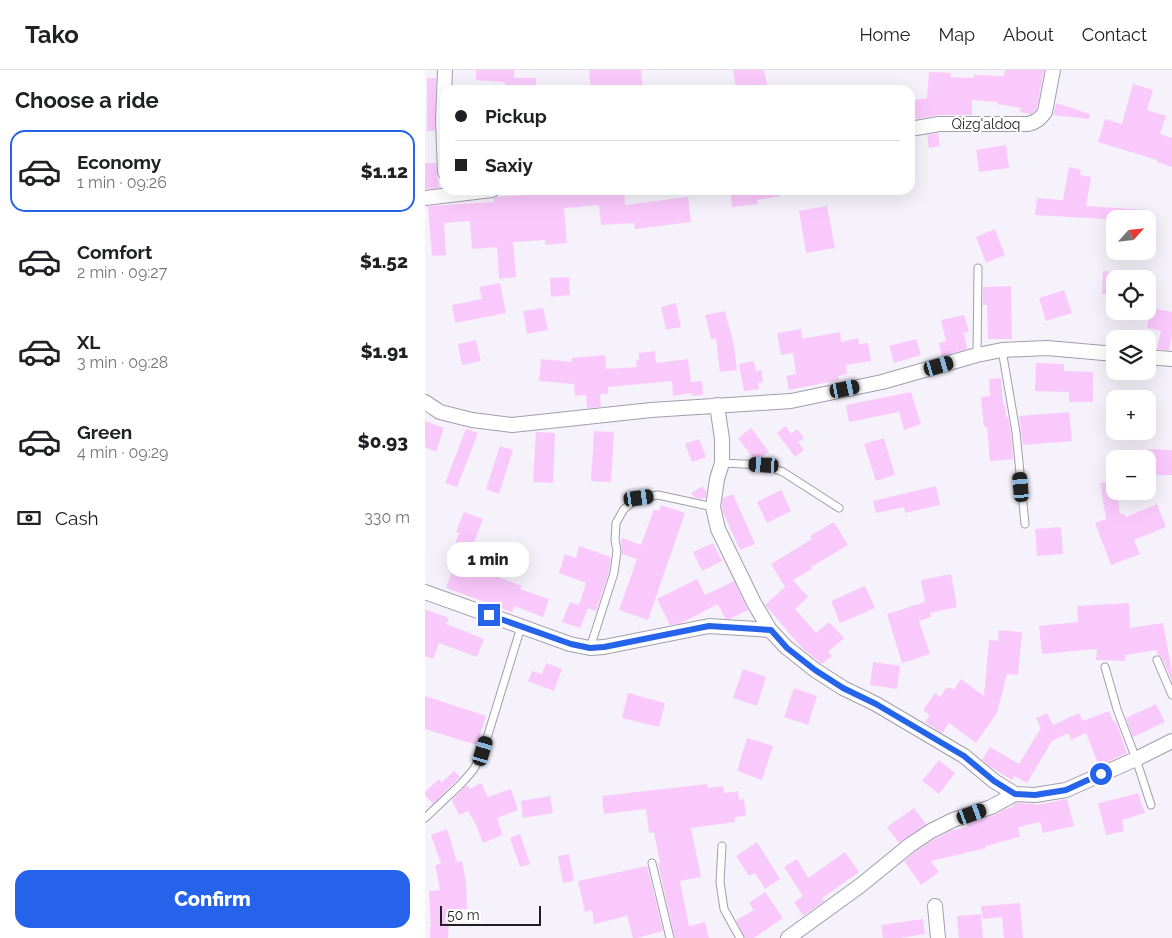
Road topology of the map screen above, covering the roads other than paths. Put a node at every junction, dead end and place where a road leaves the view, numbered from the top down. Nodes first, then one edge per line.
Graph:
1 (445, 70) edge
2 (1053, 70) edge
3 (444, 85) edge
4 (915, 128) edge
5 (440, 194) edge
6 (425, 198) edge
7 (977, 268) dead end
8 (1002, 350) junction
9 (1106, 353) edge
10 (977, 355) junction
11 (1156, 358) edge
12 (1172, 359) edge
13 (425, 402) edge
14 (717, 405) junction
15 (723, 463) junction
16 (713, 507) junction
17 (839, 508) dead end
18 (1025, 524) dead end
19 (425, 592) edge
20 (521, 627) junction
21 (771, 630) junction
22 (590, 648) junction
23 (1157, 660) dead end
24 (1105, 667) dead end
25 (1172, 695) edge
26 (1172, 741) edge
27 (1136, 759) junction
28 (1015, 794) junction
29 (1151, 805) dead end
30 (425, 818) edge
31 (722, 846) dead end
32 (652, 863) dead end
33 (935, 906) dead end
34 (670, 938) edge
35 (740, 938) edge
36 (788, 938) edge
37 (938, 938) edge

1 - 3 street
2 - 4 street, Qizg'aldoq
5 - 6 street
7 - 10 lane
8 - 9 street
8 - 10 street
8 - 18 lane
10 - 14 street
11 - 12 street
13 - 14 street
14 - 15 street
15 - 16 street
15 - 17 lane
16 - 21 street
16 - 22 lane
19 - 20 street
20 - 22 street
20 - 30 lane
21 - 22 street
21 - 28 street
23 - 25 lane
24 - 27 lane
26 - 27 street
27 - 28 street
27 - 29 lane
28 - 36 street
31 - 35 lane
32 - 34 lane
33 - 37 street

